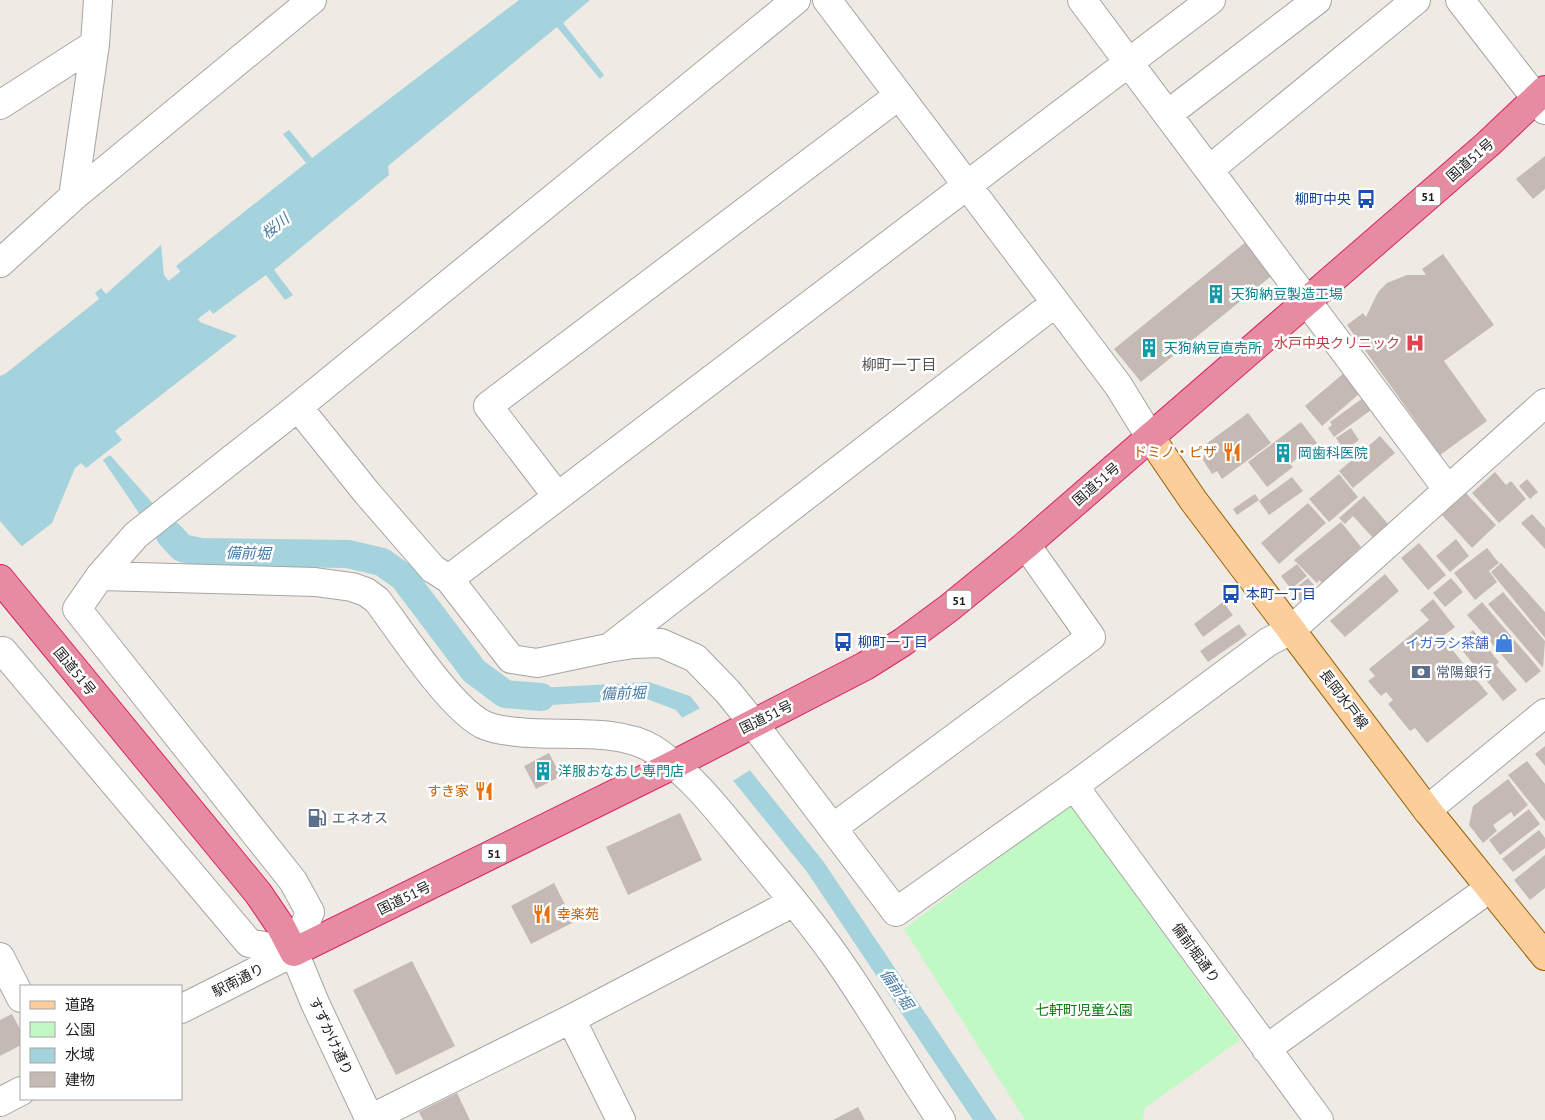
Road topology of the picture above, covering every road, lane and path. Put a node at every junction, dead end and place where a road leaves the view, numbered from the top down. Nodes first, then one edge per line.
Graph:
1 (98, 0) edge
2 (312, 0) edge
3 (796, 0) edge
4 (827, 0) edge
5 (1082, 0) edge
6 (1211, 0) edge
7 (1317, 0) edge
8 (1416, 0) edge
9 (1460, 0) edge
10 (95, 44) junction
11 (1129, 62) junction
12 (898, 96) junction
13 (1542, 99) edge
14 (0, 105) edge
15 (1168, 114) junction
16 (1210, 170) junction
17 (966, 186) junction
18 (73, 197) junction
19 (0, 263) edge
20 (1309, 300) junction
21 (1054, 304) junction
22 (1545, 403) edge
23 (298, 406) junction
24 (1150, 437) junction
25 (1448, 490) junction
26 (557, 496) junction
27 (1026, 545) junction
28 (100, 576) junction
29 (449, 579) junction
30 (1, 581) edge
31 (1292, 630) junction
32 (608, 648) junction
33 (0, 653) edge
34 (1545, 713) edge
35 (748, 726) junction
36 (684, 759) junction
37 (1074, 786) junction
38 (1427, 810) junction
39 (834, 827) junction
40 (1490, 888) junction
41 (794, 902) junction
42 (294, 952) junction
43 (1545, 956) edge
44 (0, 957) edge
45 (20, 996) edge
46 (182, 1008) edge
47 (571, 1019) junction
48 (1266, 1049) junction
49 (20, 1092) edge
50 (0, 1102) edge
51 (369, 1120) edge
52 (621, 1120) edge
53 (941, 1120) edge
54 (1319, 1120) edge

1 - 10 street
2 - 18 street
3 - 23 street
4 - 12 street
5 - 11 street
6 - 11 street
7 - 15 street
8 - 16 street
9 - 13 street
10 - 14 street
10 - 18 street
11 - 15 street
11 - 17 street
12 - 17 street
12 - 26 street
13 - 20 highway, 国道51号 / 51
15 - 16 street
16 - 20 street
17 - 21 street
17 - 26 street
18 - 19 street
20 - 24 highway, 国道51号 / 51
20 - 25 street
21 - 24 street
21 - 32 street
22 - 25 street
23 - 28 street
23 - 29 street
24 - 27 highway, 国道51号 / 51
24 - 31 main road, 長岡水戸線
25 - 31 street
26 - 29 street
27 - 35 highway, 国道51号 / 51
27 - 39 street
28 - 36 street
28 - 42 street
29 - 32 street
30 - 42 highway, 国道51号
31 - 37 street
31 - 38 main road, 長岡水戸線
32 - 35 street
33 - 42 street
34 - 38 street
35 - 36 highway, 国道51号 / 51
35 - 39 street
36 - 41 street
36 - 42 highway, 国道51号 / 51
37 - 39 street
37 - 48 street, 備前堀通り
38 - 40 main road, 長岡水戸線
40 - 43 main road, 長岡水戸線
40 - 48 street
41 - 47 street
41 - 53 street
42 - 46 street, 駅南通り
42 - 51 street, すずかけ通り
44 - 45 street
47 - 51 street
47 - 52 street
48 - 54 street, 備前堀通り
49 - 50 street

